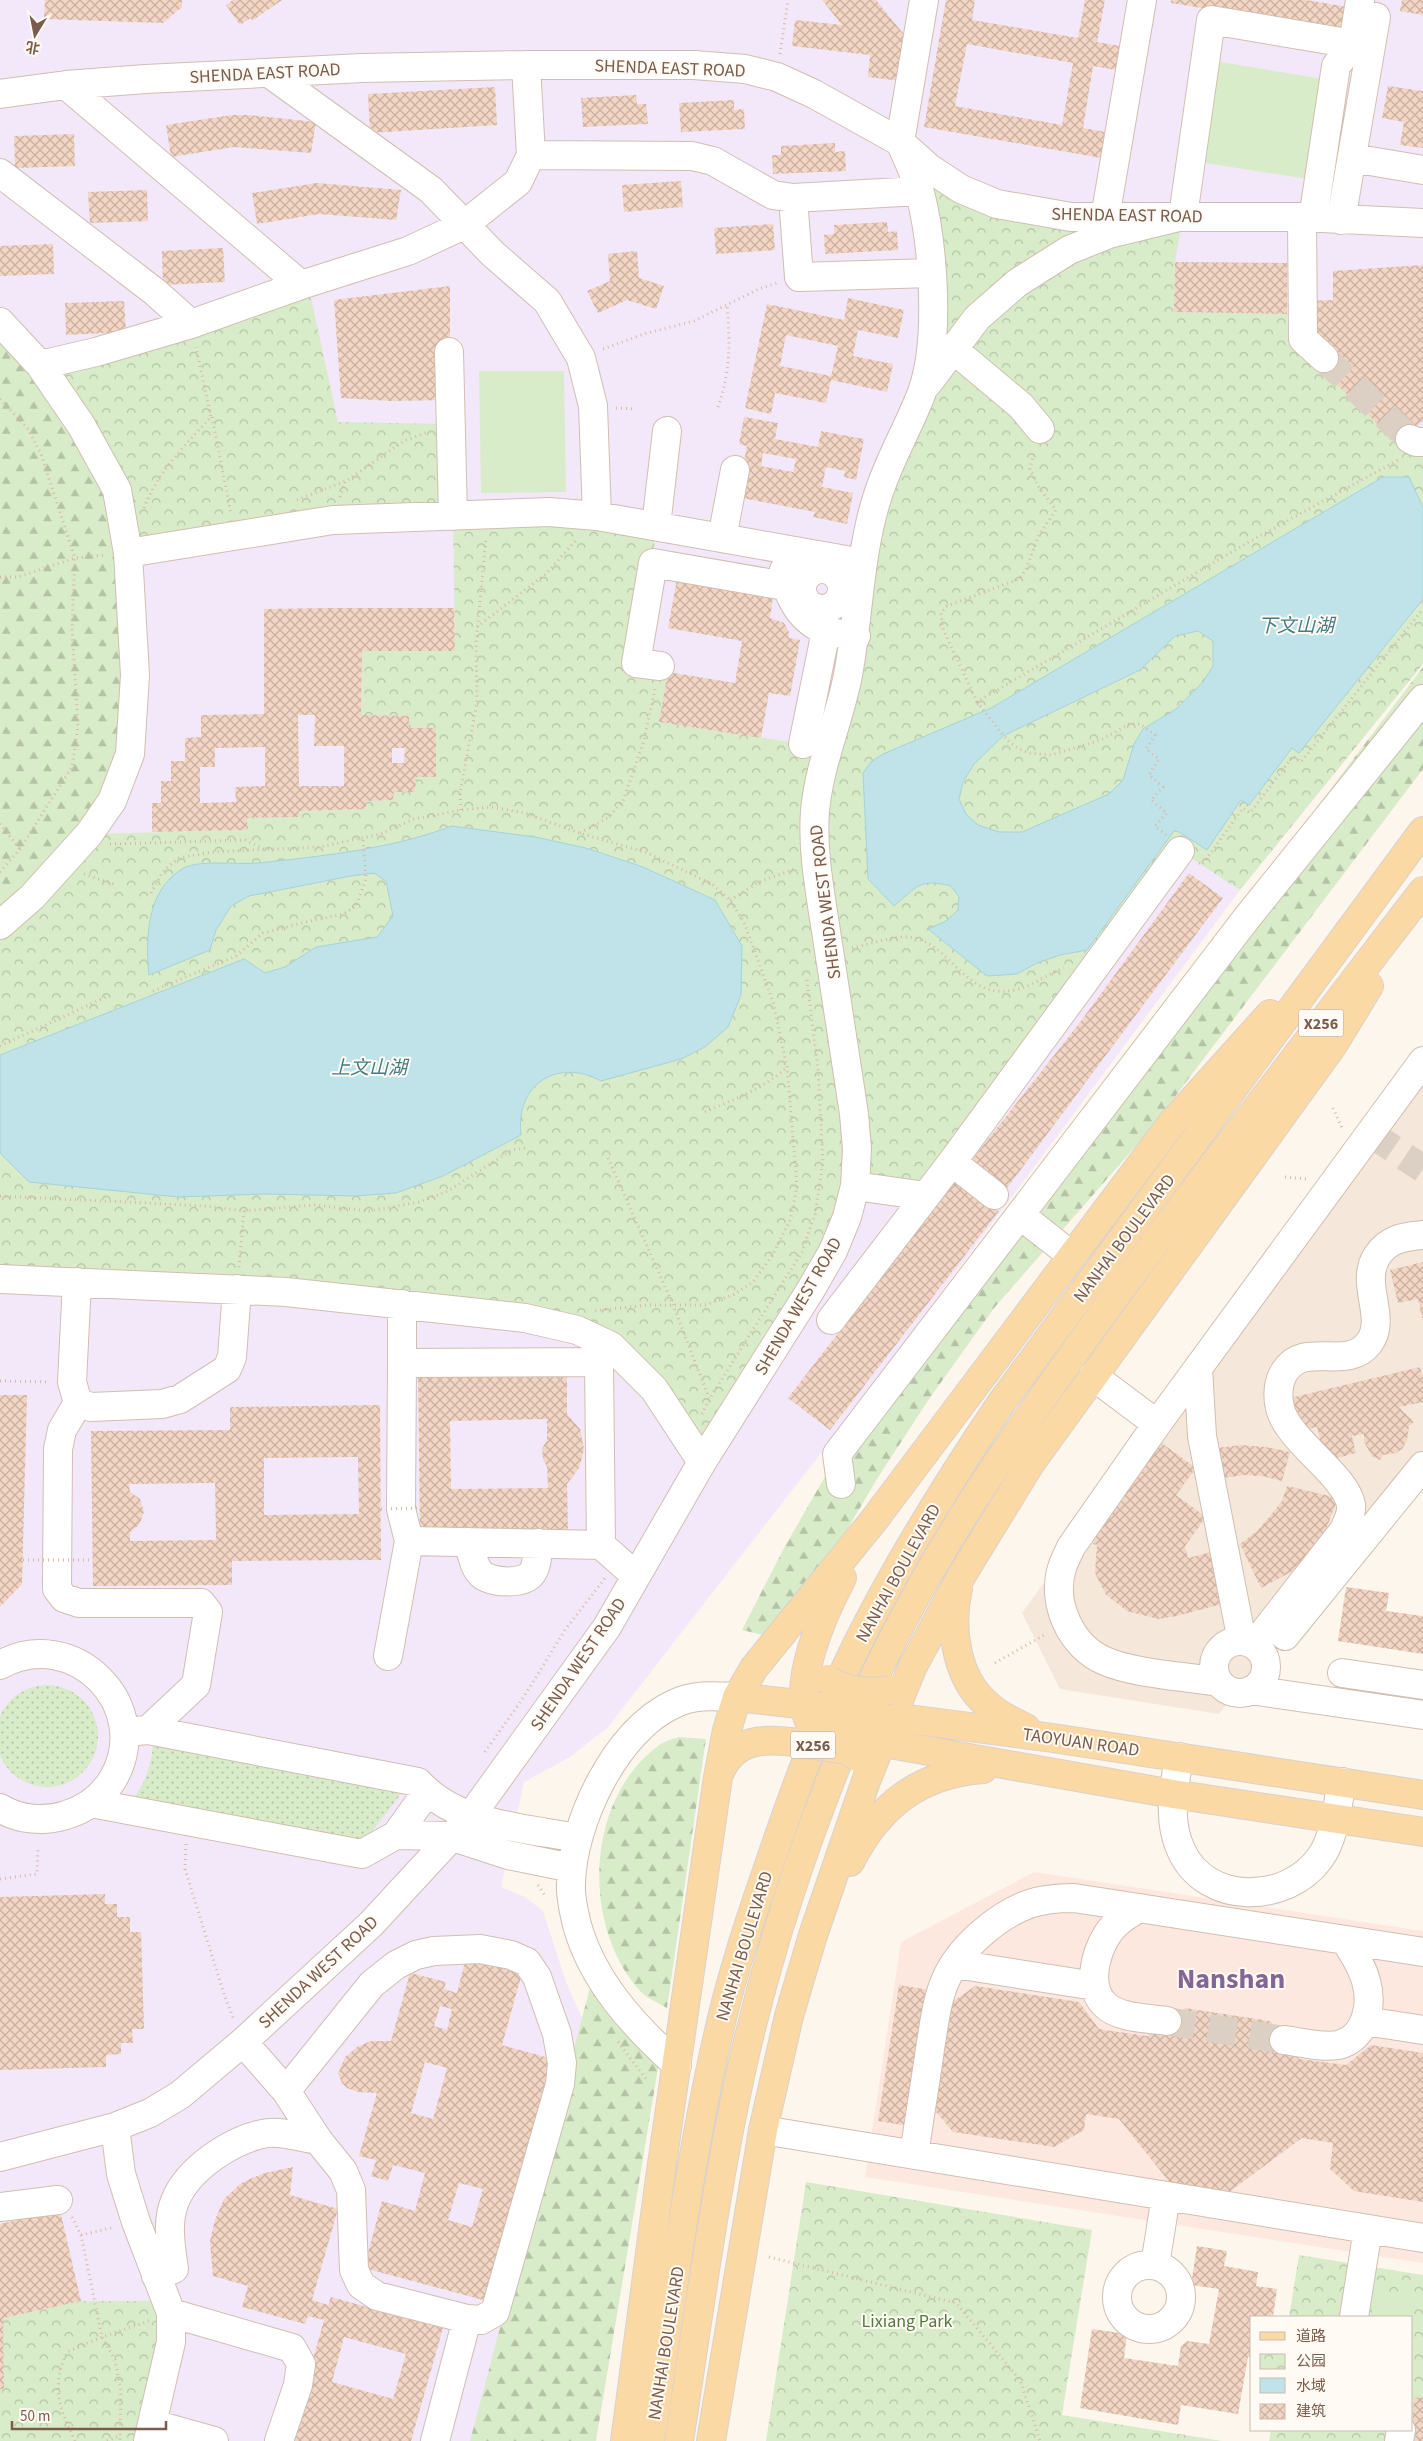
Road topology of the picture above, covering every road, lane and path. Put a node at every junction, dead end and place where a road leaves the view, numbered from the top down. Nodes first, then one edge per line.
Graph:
1 (788, 0) edge
2 (924, 0) edge
3 (1142, 0) edge
4 (1360, 0) edge
5 (1379, 0) edge
6 (1353, 44) junction
7 (526, 65) junction
8 (269, 73) junction
9 (777, 77) junction
10 (66, 85) junction
11 (0, 94) edge
12 (900, 142) junction
13 (531, 155) junction
14 (1352, 158) junction
15 (1423, 170) edge
16 (0, 173) edge
17 (919, 191) junction
18 (793, 198) junction
19 (1183, 216) junction
20 (1104, 218) junction
21 (1308, 218) junction
22 (1341, 220) junction
23 (1423, 223) edge
24 (464, 225) junction
25 (931, 273) junction
26 (799, 277) junction
27 (301, 285) junction
28 (727, 304) junction
29 (0, 322) edge
30 (191, 324) junction
31 (954, 349) junction
32 (449, 352) dead end
33 (581, 358) junction
34 (1324, 358) tunnel mouth
35 (40, 365) junction
36 (923, 390) junction
37 (0, 398) edge
38 (718, 407) dead end
39 (212, 417) junction
40 (450, 424) junction
41 (1040, 429) joint
42 (667, 431) dead end
43 (1412, 446) edge
44 (735, 470) dead end
45 (296, 500) dead end
46 (144, 509) dead end
47 (490, 515) junction
48 (453, 516) junction
49 (597, 516) junction
50 (656, 526) junction
51 (235, 537) junction
52 (722, 538) junction
53 (787, 549) junction
54 (128, 553) junction
55 (75, 558) junction
56 (863, 562) junction
57 (0, 577) edge
58 (794, 587) junction
59 (1423, 609) edge
60 (477, 627) junction
61 (826, 631) junction
62 (856, 636) junction
63 (660, 666) joint
64 (818, 678) junction
65 (846, 682) junction
66 (1423, 699) edge
67 (977, 702) junction
68 (803, 744) dead end
69 (461, 810) junction
70 (0, 824) edge
71 (1423, 831) edge
72 (579, 833) junction
73 (363, 839) junction
74 (79, 845) junction
75 (1175, 845) junction
76 (20, 849) junction
77 (269, 851) junction
78 (800, 863) junction
79 (61, 866) junction
80 (0, 872) edge
81 (794, 878) dead end
82 (117, 886) dead end
83 (1423, 892) edge
84 (151, 893) dead end
85 (1423, 898) edge
86 (730, 900) junction
87 (1368, 905) junction
88 (0, 925) edge
89 (830, 954) junction
90 (1097, 964) junction
91 (806, 970) dead end
92 (153, 991) dead end
93 (106, 997) dead end
94 (0, 1046) edge
95 (1423, 1061) edge
96 (787, 1067) junction
97 (705, 1112) dead end
98 (526, 1148) dead end
99 (608, 1158) dead end
100 (952, 1162) junction
101 (855, 1186) junction
102 (994, 1195) dead end
103 (0, 1196) edge
104 (926, 1196) junction
105 (244, 1211) junction
106 (1020, 1215) junction
107 (1423, 1235) edge
108 (1071, 1255) junction
109 (0, 1279) edge
110 (77, 1282) junction
111 (237, 1289) junction
112 (402, 1304) junction
113 (673, 1304) junction
114 (584, 1312) dead end
115 (831, 1320) dead end
116 (605, 1354) junction
117 (402, 1363) junction
118 (1198, 1368) junction
119 (1093, 1376) junction
120 (0, 1381) edge
121 (75, 1392) junction
122 (710, 1398) junction
123 (1157, 1424) junction
124 (722, 1431) junction
125 (1423, 1448) edge
126 (697, 1454) junction
127 (1423, 1466) edge
128 (841, 1484) dead end
129 (1387, 1511) junction
130 (874, 1520) junction
131 (409, 1541) junction
132 (468, 1542) junction
133 (538, 1543) junction
134 (23, 1560) dead end
135 (57, 1560) junction
136 (93, 1560) dead end
137 (619, 1560) junction
138 (962, 1575) junction
139 (1067, 1623) junction
140 (818, 1633) junction
141 (1254, 1649) junction
142 (388, 1656) dead end
143 (995, 1663) dead end
144 (0, 1665) edge
145 (912, 1668) junction
146 (1342, 1673) dead end
147 (1218, 1682) junction
148 (1423, 1685) edge
149 (1251, 1690) junction
150 (737, 1697) junction
151 (885, 1715) junction
152 (1423, 1715) edge
153 (807, 1719) junction
154 (136, 1731) junction
155 (1053, 1738) junction
156 (483, 1754) dead end
157 (868, 1755) junction
158 (1179, 1757) junction
159 (1026, 1769) junction
160 (718, 1777) junction
161 (1342, 1782) junction
162 (427, 1792) junction
163 (1173, 1794) junction
164 (1423, 1795) edge
165 (91, 1803) junction
166 (0, 1808) edge
167 (470, 1817) junction
168 (1335, 1818) junction
169 (1423, 1832) edge
170 (396, 1835) junction
171 (450, 1836) junction
172 (578, 1838) junction
173 (186, 1843) dead end
174 (38, 1848) dead end
175 (572, 1868) junction
176 (0, 1879) edge
177 (1243, 1892) junction
178 (1140, 1908) junction
179 (1238, 1923) junction
180 (813, 1935) junction
181 (1344, 1940) junction
182 (1423, 1952) edge
183 (955, 1964) junction
184 (1095, 1986) junction
185 (1365, 2020) junction
186 (1167, 2021) tunnel mouth
187 (1423, 2030) edge
188 (1284, 2040) tunnel mouth
189 (243, 2042) junction
190 (677, 2065) junction
191 (286, 2090) junction
192 (115, 2127) junction
193 (764, 2130) junction
194 (318, 2140) junction
195 (914, 2155) junction
196 (0, 2157) edge
197 (1166, 2196) junction
198 (58, 2200) joint
199 (0, 2207) edge
200 (136, 2222) junction
201 (1368, 2229) junction
202 (81, 2235) junction
203 (1423, 2238) edge
204 (770, 2257) dead end
205 (1155, 2265) dead end
206 (156, 2276) junction
207 (171, 2313) junction
208 (1354, 2316) edge
209 (467, 2319) junction
210 (102, 2337) junction
211 (150, 2433) edge
212 (75, 2441) edge
213 (120, 2441) edge
214 (214, 2441) edge
215 (279, 2441) edge
216 (435, 2441) edge
217 (625, 2441) edge
218 (650, 2441) edge
219 (679, 2441) edge
220 (711, 2441) edge
221 (1040, 2441) edge

1 - 9 path
2 - 12 street
3 - 20 street
4 - 6 street
5 - 14 street
6 - 19 street
6 - 21 street
7 - 8 street, SHENDA EAST ROAD
7 - 9 street, SHENDA EAST ROAD
7 - 13 street
8 - 10 street, SHENDA EAST ROAD
8 - 24 street
9 - 12 street, SHENDA EAST ROAD
10 - 11 street, SHENDA EAST ROAD
10 - 27 street
12 - 17 street, SHENDA WEST ROAD
12 - 20 street, SHENDA EAST ROAD
13 - 18 street
13 - 24 street
14 - 15 street
14 - 22 street
16 - 30 street
17 - 18 street
17 - 25 street, SHENDA WEST ROAD
18 - 26 street
19 - 20 street, SHENDA EAST ROAD
19 - 21 street, SHENDA EAST ROAD
19 - 31 street
21 - 22 street, SHENDA EAST ROAD
21 - 34 street
22 - 23 street, SHENDA EAST ROAD
24 - 27 street
24 - 33 street
25 - 26 street
25 - 36 street, SHENDA WEST ROAD
26 - 28 path
27 - 30 street
28 - 33 path
28 - 38 path
29 - 35 street
30 - 35 street
30 - 39 path
31 - 36 street
31 - 41 street
32 - 40 street
33 - 49 street
35 - 54 street
36 - 56 street, SHENDA WEST ROAD
37 - 55 path
39 - 46 path
39 - 51 path
40 - 45 path
40 - 48 street
41 - 67 path
42 - 50 street
43 - 67 path
44 - 52 street
47 - 48 street
47 - 49 street
47 - 60 path
48 - 51 street
49 - 50 street
49 - 60 path
50 - 52 street
51 - 54 street
52 - 53 street
53 - 56 street
53 - 58 street
54 - 55 path
54 - 74 street
55 - 57 path
55 - 76 path
56 - 62 street, SHENDA WEST ROAD
58 - 61 street
58 - 63 street
59 - 75 path
60 - 69 path
61 - 62 street
61 - 64 street
62 - 65 street, SHENDA WEST ROAD
63 - 72 path
64 - 65 street
64 - 68 street
65 - 78 street, SHENDA WEST ROAD
66 - 106 street
67 - 75 path
69 - 72 path
69 - 73 path
70 - 76 path
71 - 87 main road, NANHAI BOULEVARD / X256
72 - 86 path
73 - 77 path
73 - 92 path
74 - 77 path
74 - 79 street
75 - 90 street
76 - 80 path
77 - 84 path
78 - 81 path
78 - 86 path
78 - 89 street, SHENDA WEST ROAD
79 - 82 path
79 - 88 street
83 - 219 main road, NANHAI BOULEVARD / X256
85 - 119 main road
86 - 96 path
87 - 108 main road
87 - 218 main road, NANHAI BOULEVARD / X256
89 - 90 path
89 - 101 street, SHENDA WEST ROAD
90 - 100 street
91 - 122 path
93 - 94 path
95 - 118 street
96 - 97 path
96 - 113 path
98 - 105 path
99 - 113 path
100 - 102 street
100 - 104 street
101 - 104 street
101 - 124 street, SHENDA WEST ROAD
103 - 105 path
104 - 115 street
105 - 111 path
106 - 108 street
106 - 128 street
107 - 141 street
108 - 130 main road
109 - 110 street
110 - 111 street
110 - 121 street
111 - 112 street
111 - 121 street
112 - 116 street
112 - 117 street
113 - 114 path
113 - 122 path
116 - 117 street
116 - 126 street
116 - 137 street
117 - 131 street
118 - 123 street
118 - 141 street
119 - 123 street
119 - 138 main road
120 - 121 path
121 - 135 street
122 - 124 path
122 - 126 path
123 - 139 street
124 - 126 street, SHENDA WEST ROAD
125 - 129 street
126 - 137 street, SHENDA WEST ROAD
127 - 129 street
129 - 141 street
130 - 140 main road
130 - 150 main road
131 - 132 street
131 - 142 street
132 - 133 street
132 - 133 street
133 - 137 street
134 - 135 path, bridge
135 - 136 path, bridge
135 - 154 street
137 - 156 path
137 - 167 street, SHENDA WEST ROAD
138 - 145 main road
138 - 155 main road
139 - 143 path
139 - 147 street
140 - 145 main road, bridge
140 - 153 main road
141 - 147 street
141 - 149 street
144 - 154 street
145 - 151 main road
146 - 148 street
147 - 149 street
149 - 152 street
150 - 153 main road, TAOYUAN ROAD
150 - 160 main road
150 - 172 street
151 - 153 main road, TAOYUAN ROAD, bridge
151 - 155 main road, TAOYUAN ROAD
151 - 157 main road
153 - 157 main road, TAOYUAN ROAD, bridge
153 - 160 main road
154 - 162 street
154 - 165 street
155 - 158 main road, TAOYUAN ROAD
157 - 159 main road, TAOYUAN ROAD
157 - 180 main road
158 - 161 main road, TAOYUAN ROAD
158 - 163 street
159 - 163 main road, TAOYUAN ROAD
159 - 180 main road
160 - 190 main road
161 - 164 main road, TAOYUAN ROAD
161 - 168 street
162 - 167 street
162 - 170 street
163 - 168 main road, TAOYUAN ROAD
163 - 177 street
165 - 166 street
165 - 170 street
167 - 171 street, SHENDA WEST ROAD
167 - 172 street
168 - 169 main road, TAOYUAN ROAD
168 - 177 street
170 - 171 street
171 - 175 street
171 - 189 street, SHENDA WEST ROAD
172 - 175 street
173 - 189 path
174 - 176 path
175 - 190 street
177 - 179 street
178 - 179 street
178 - 183 street
178 - 184 street
179 - 181 street
180 - 193 main road
181 - 182 street
181 - 185 street
183 - 184 street
183 - 195 street
184 - 186 street
185 - 187 street
185 - 188 street
189 - 191 street
189 - 192 street, SHENDA WEST ROAD
190 - 217 main road
191 - 194 street
191 - 209 street
192 - 196 street, SHENDA WEST ROAD
192 - 200 street
193 - 195 street
193 - 220 main road
194 - 206 street
194 - 209 street
195 - 197 street
197 - 201 street
197 - 205 street
198 - 199 street
198 - 202 path
200 - 202 path
200 - 206 street
201 - 203 street
201 - 208 street
202 - 210 path
204 - 221 path
206 - 207 street
207 - 210 path
207 - 211 street
207 - 215 street
209 - 216 street
210 - 212 path
210 - 213 path
211 - 214 street

